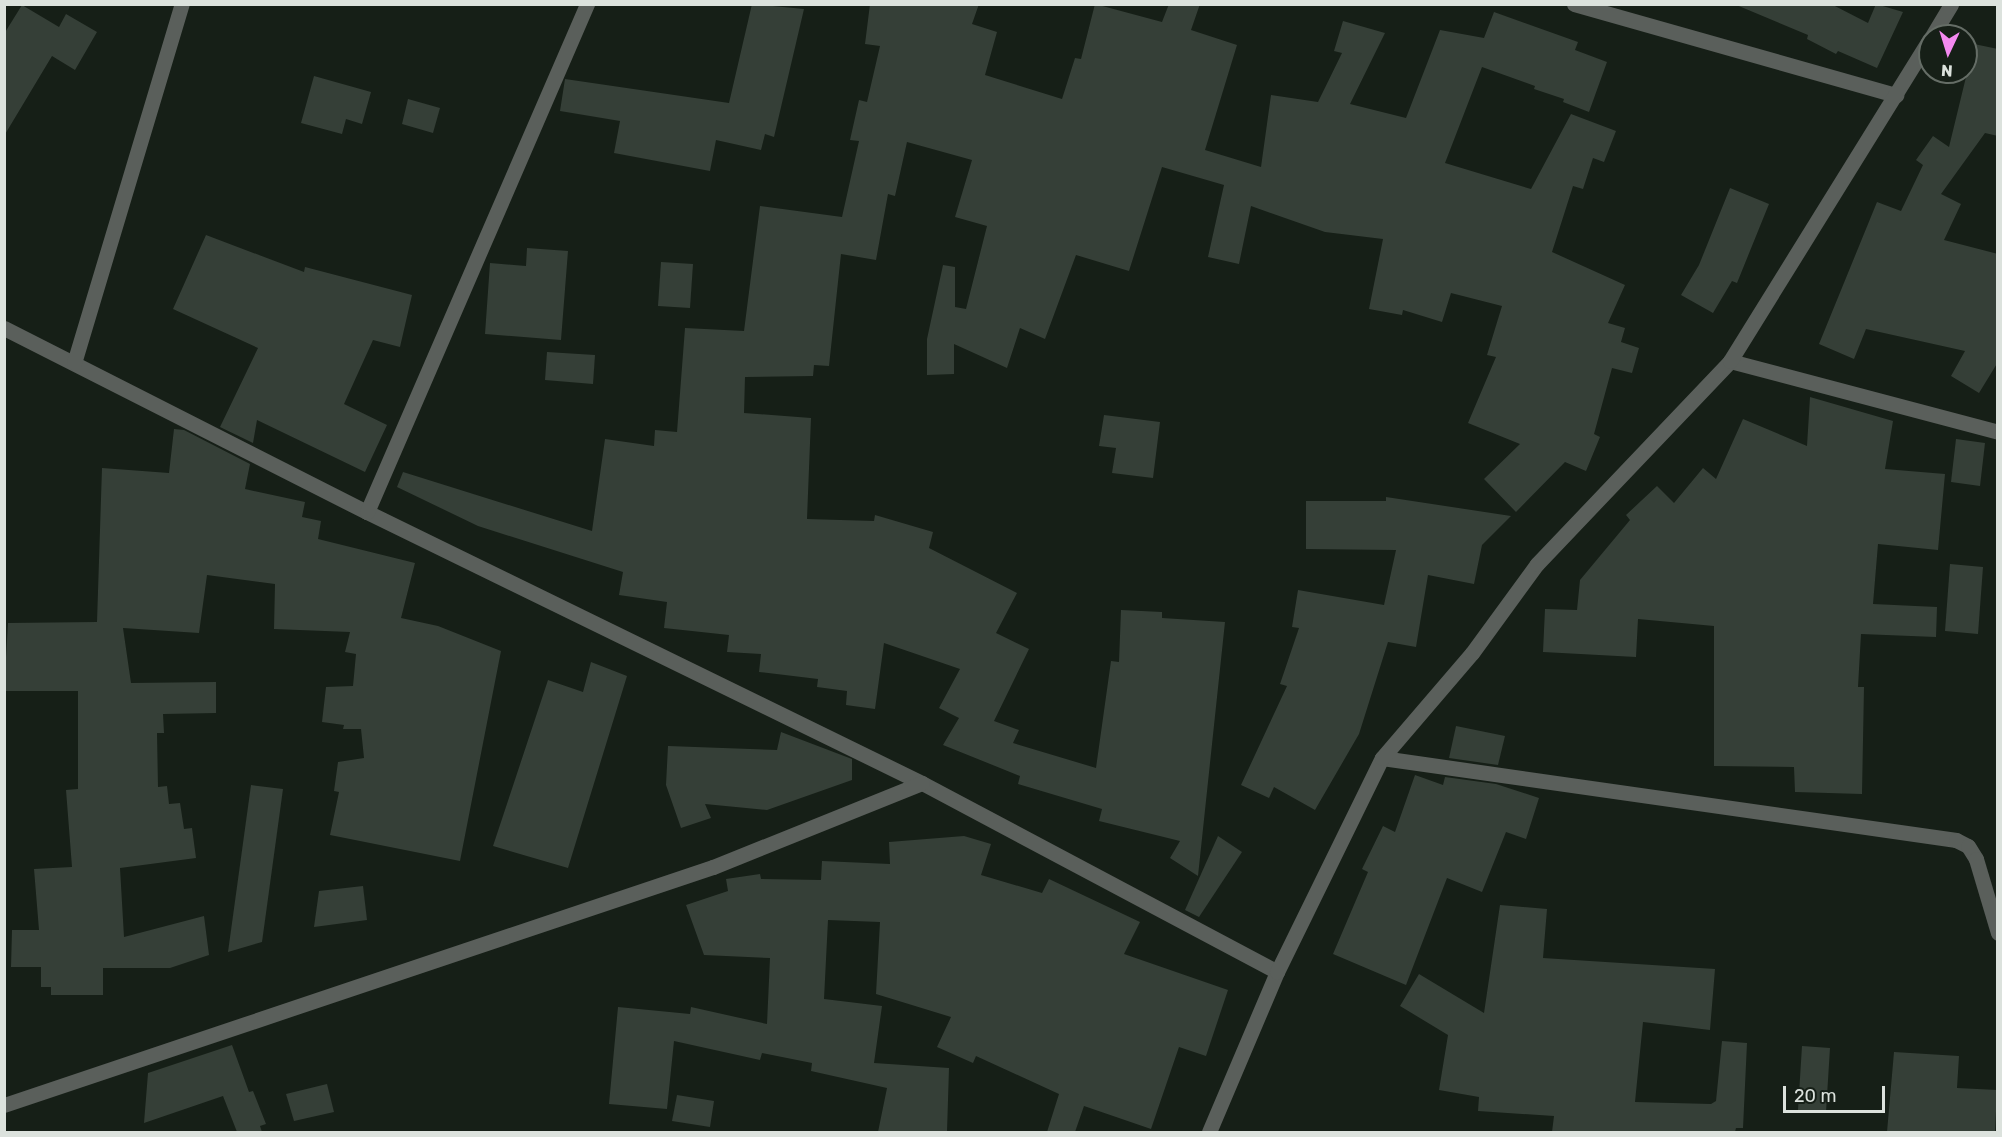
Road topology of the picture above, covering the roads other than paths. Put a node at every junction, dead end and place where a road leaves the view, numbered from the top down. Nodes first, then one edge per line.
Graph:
1 (182, 4) edge
2 (587, 4) edge
3 (1574, 4) edge
4 (1951, 4) edge
5 (1939, 24) edge
6 (1918, 59) edge
7 (1896, 95) junction
8 (4, 328) edge
9 (1730, 361) junction
10 (75, 363) junction
11 (1998, 432) edge
12 (367, 512) junction
13 (1382, 758) junction
14 (922, 783) junction
15 (1998, 933) edge
16 (1277, 972) junction
17 (4, 1104) edge
18 (1209, 1132) edge

1 - 10 street
2 - 12 street
3 - 7 street
4 - 5 street
6 - 7 street
7 - 9 street
8 - 10 street
9 - 11 street
9 - 13 street
10 - 12 street
12 - 14 street
13 - 15 street
13 - 16 street
14 - 16 street
14 - 17 street
16 - 18 street

